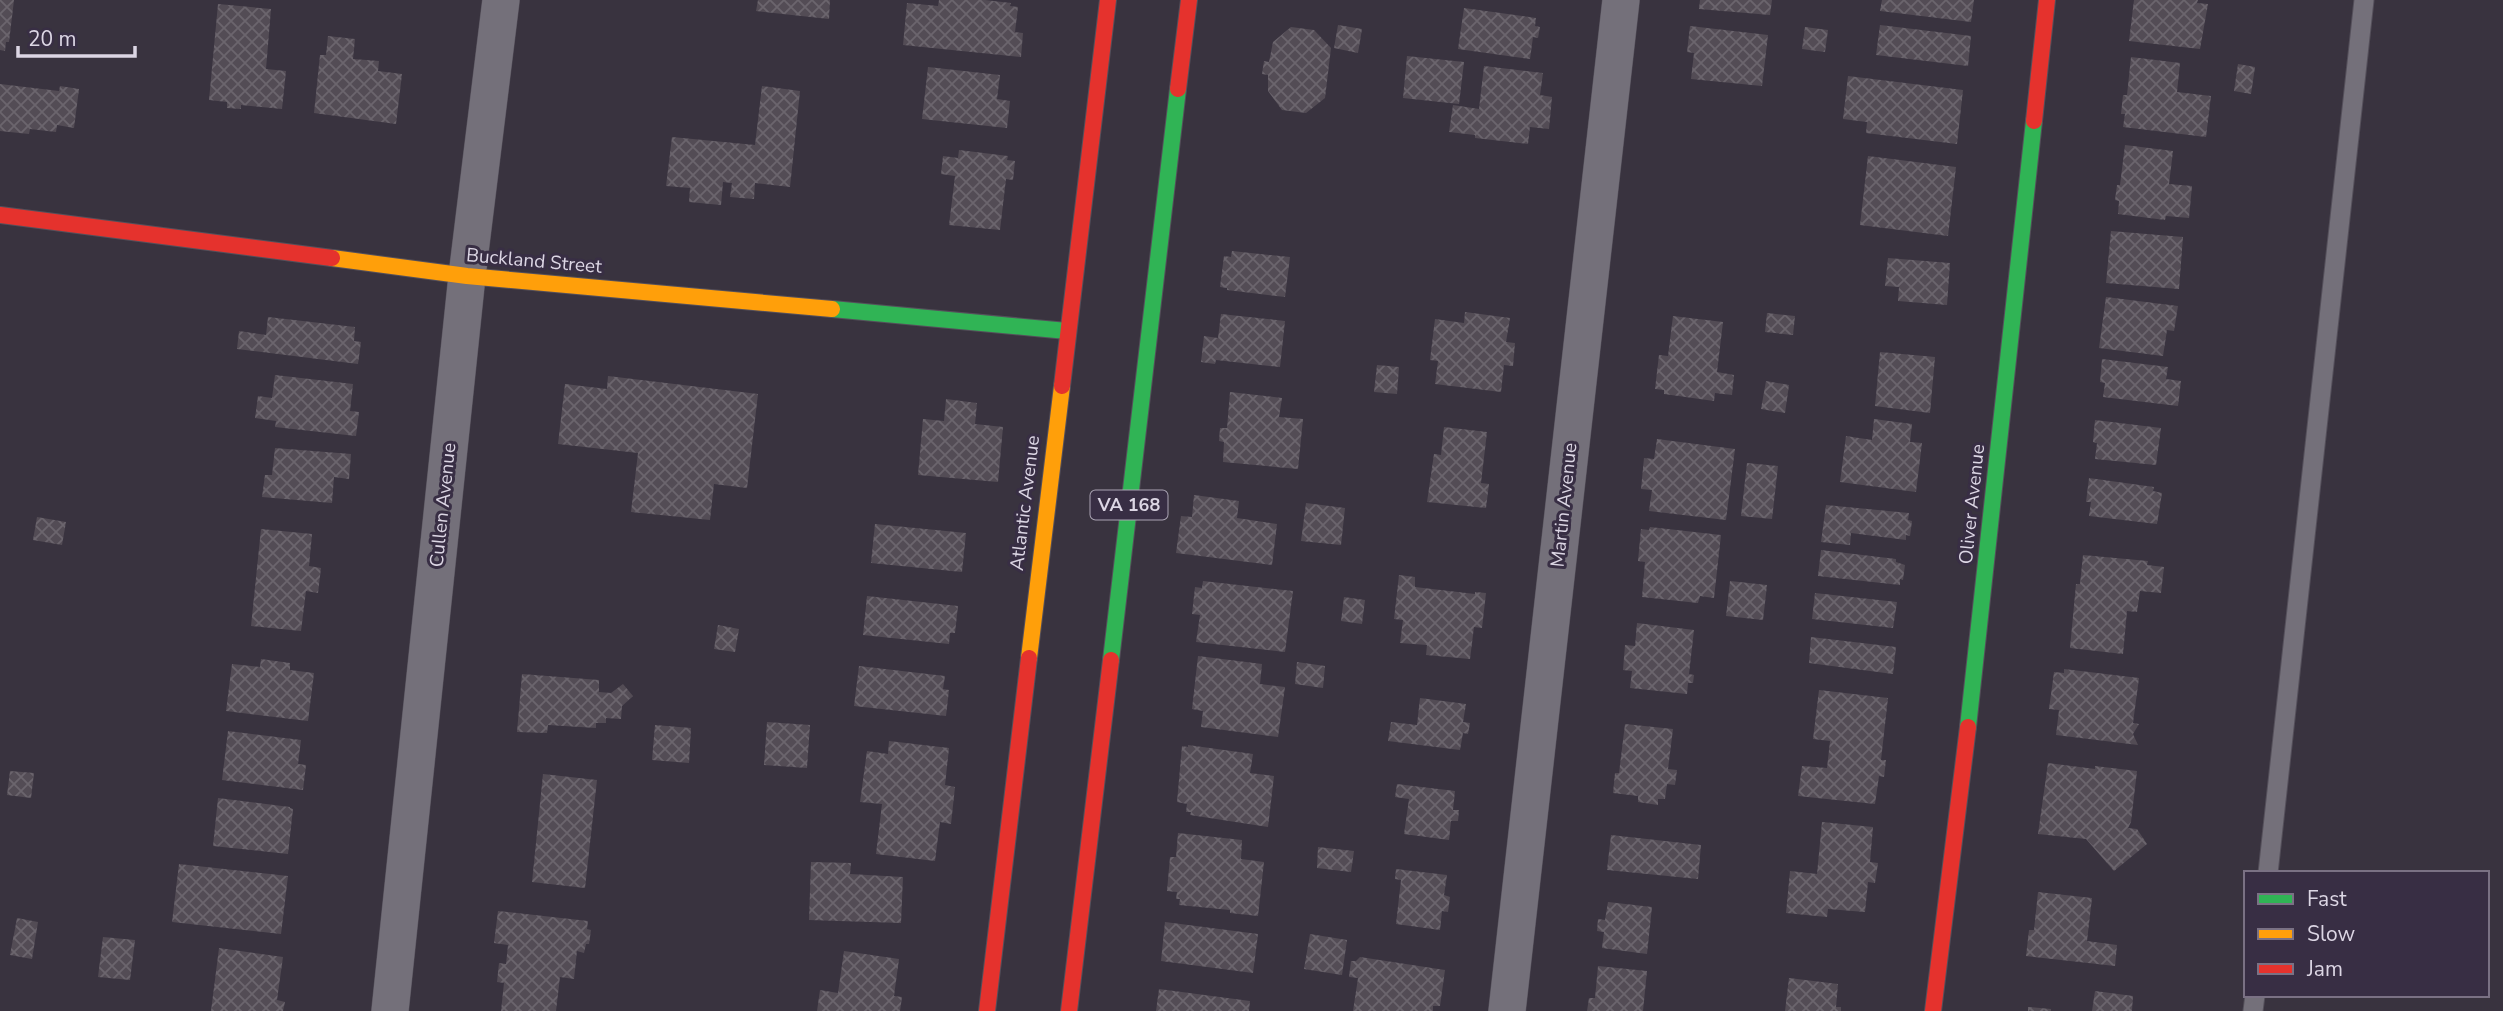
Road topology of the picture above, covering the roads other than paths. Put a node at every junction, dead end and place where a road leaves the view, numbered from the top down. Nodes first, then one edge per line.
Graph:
1 (501, 0) edge
2 (1108, 0) edge
3 (1189, 0) edge
4 (1621, 0) edge
5 (2047, 0) edge
6 (2364, 0) edge
7 (0, 215) edge
8 (467, 276) junction
9 (1067, 331) junction
10 (2268, 871) edge
11 (390, 1011) edge
12 (987, 1011) edge
13 (1069, 1011) edge
14 (1507, 1011) edge
15 (1933, 1011) edge

1 - 8 street, Cullen Avenue
2 - 9 street, Atlantic Avenue
3 - 13 street, VA 168
4 - 14 street, Martin Avenue
5 - 15 street, Oliver Avenue
6 - 10 lane
7 - 8 street, Buckland Street
8 - 9 street, Buckland Street
8 - 11 street, Cullen Avenue
9 - 12 street, Atlantic Avenue

